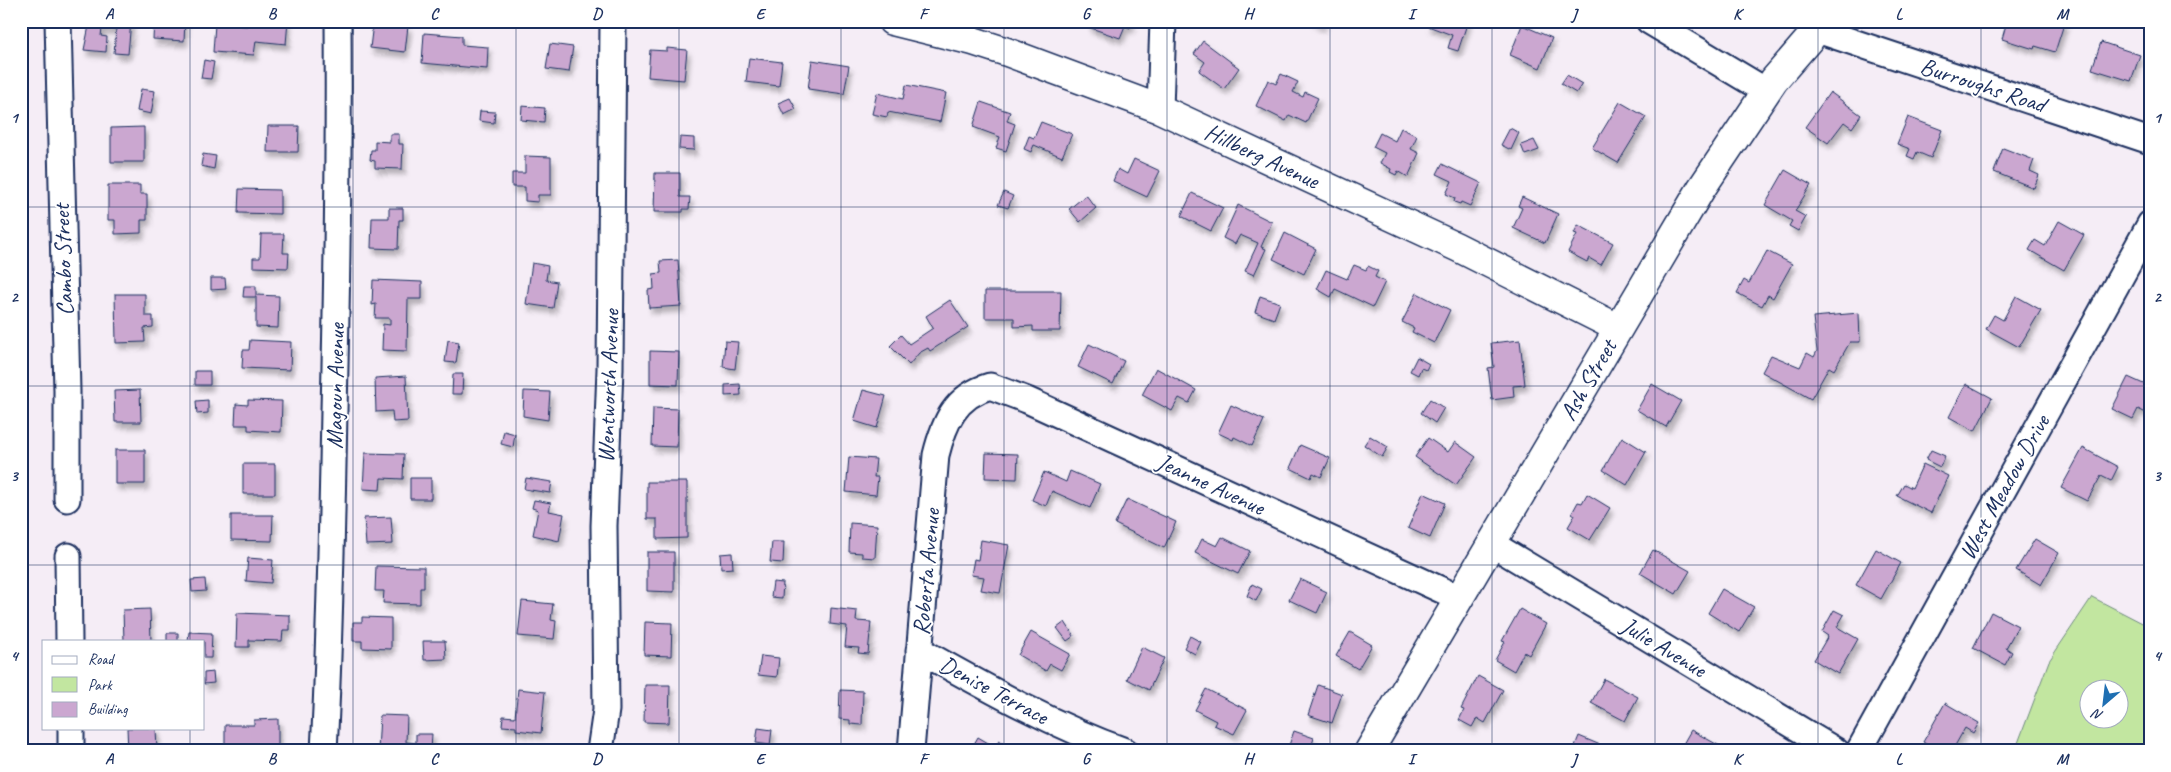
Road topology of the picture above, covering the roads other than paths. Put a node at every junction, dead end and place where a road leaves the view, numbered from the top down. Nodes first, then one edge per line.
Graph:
1 (58, 21) edge
2 (338, 21) edge
3 (613, 21) edge
4 (892, 21) edge
5 (1163, 21) edge
6 (1649, 21) edge
7 (1821, 25) edge
8 (1766, 91) junction
9 (1160, 109) junction
10 (2150, 141) edge
11 (2150, 224) edge
12 (1618, 328) junction
13 (962, 399) joint
14 (67, 499) dead end
15 (1492, 544) junction
16 (68, 556) dead end
17 (1460, 598) junction
18 (70, 640) edge
19 (919, 650) junction
20 (71, 730) edge
21 (71, 751) edge
22 (324, 751) edge
23 (600, 751) edge
24 (911, 751) edge
25 (1125, 751) edge
26 (1369, 751) edge
27 (1836, 751) edge
28 (1859, 751) edge

1 - 14 street, Cambo Street
2 - 22 street, Magoun Avenue
3 - 23 street, Wentworth Avenue
4 - 9 street, Hillberg Avenue
5 - 9 street
6 - 8 street
7 - 8 street, Ash Street
7 - 10 street, Burroughs Road
8 - 12 street, Ash Street
9 - 12 street, Hillberg Avenue
11 - 28 street, West Meadow Drive
12 - 15 street, Ash Street
13 - 17 street, Jeanne Avenue
13 - 19 street, Roberta Avenue
15 - 17 street, Ash Street
15 - 27 street, Julie Avenue
16 - 18 street
17 - 26 street, Ash Street
19 - 24 street, Roberta Avenue
19 - 25 street, Denise Terrace
20 - 21 street

